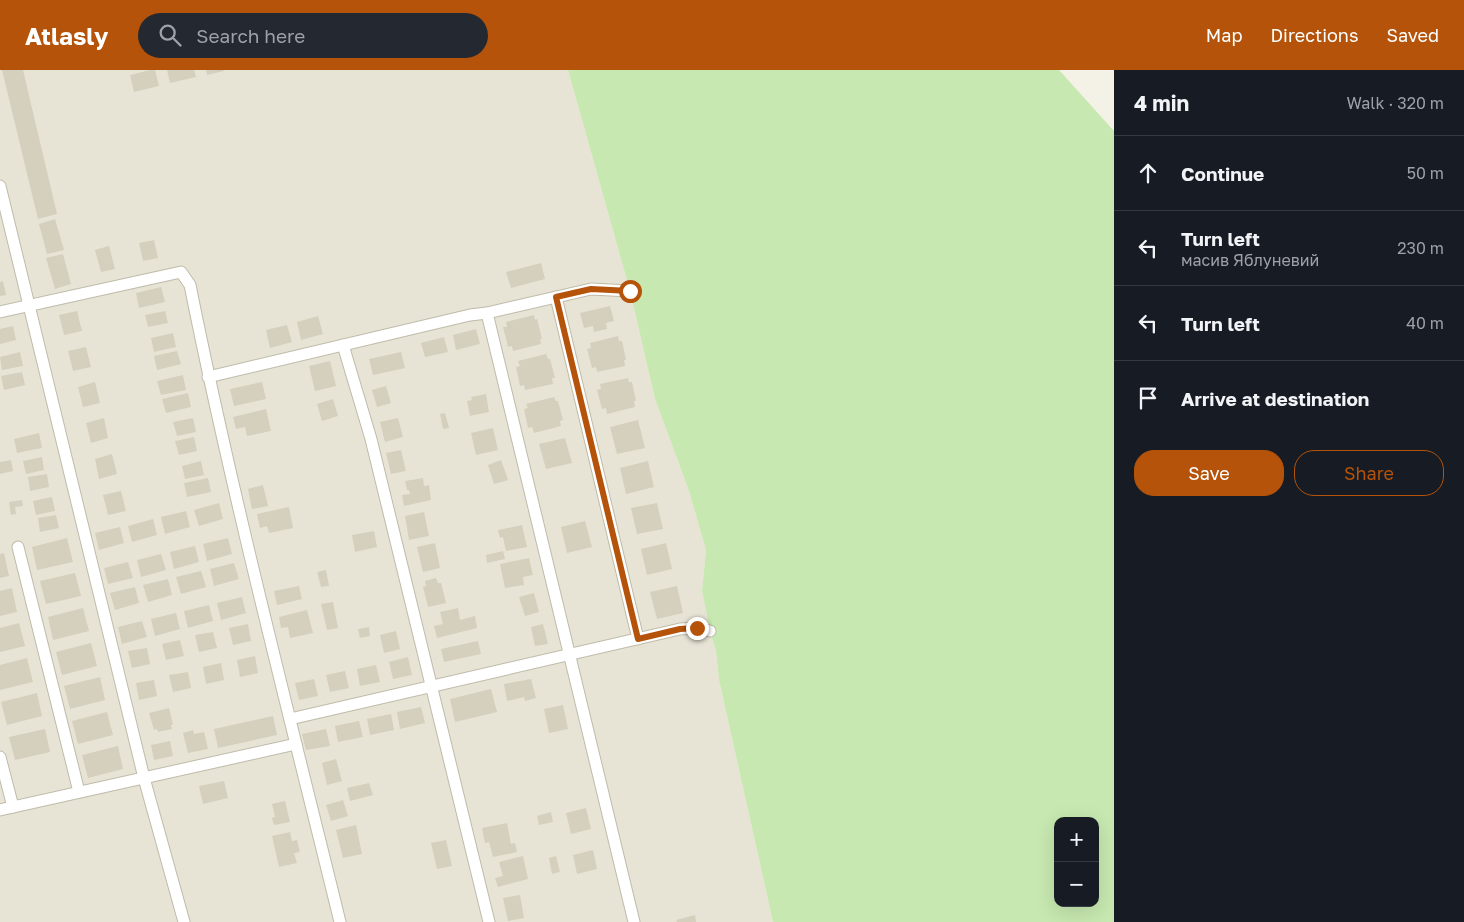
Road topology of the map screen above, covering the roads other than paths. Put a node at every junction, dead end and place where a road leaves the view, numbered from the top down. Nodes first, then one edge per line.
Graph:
1 (0, 186) edge
2 (630, 291) dead end
3 (556, 297) junction
4 (28, 304) junction
5 (0, 312) edge
6 (487, 313) junction
7 (343, 345) junction
8 (208, 377) junction
9 (18, 547) dead end
10 (710, 631) dead end
11 (638, 639) junction
12 (568, 655) junction
13 (431, 686) junction
14 (290, 719) junction
15 (296, 744) junction
16 (0, 757) edge
17 (144, 778) junction
18 (79, 792) junction
19 (12, 808) junction
20 (0, 810) edge
21 (184, 922) edge
22 (340, 922) edge
23 (489, 922) edge
24 (634, 922) edge

1 - 4 street
2 - 3 street
3 - 6 street
3 - 11 street
4 - 5 street
4 - 8 street
4 - 17 street
6 - 7 street
6 - 12 street
7 - 8 street
7 - 13 street
8 - 14 street
9 - 18 street
10 - 11 street
11 - 12 street
12 - 13 street
12 - 24 street
13 - 14 street
13 - 23 street
14 - 15 street
15 - 17 street
15 - 22 street
16 - 19 street
17 - 18 street
17 - 21 street
18 - 19 street
19 - 20 street

